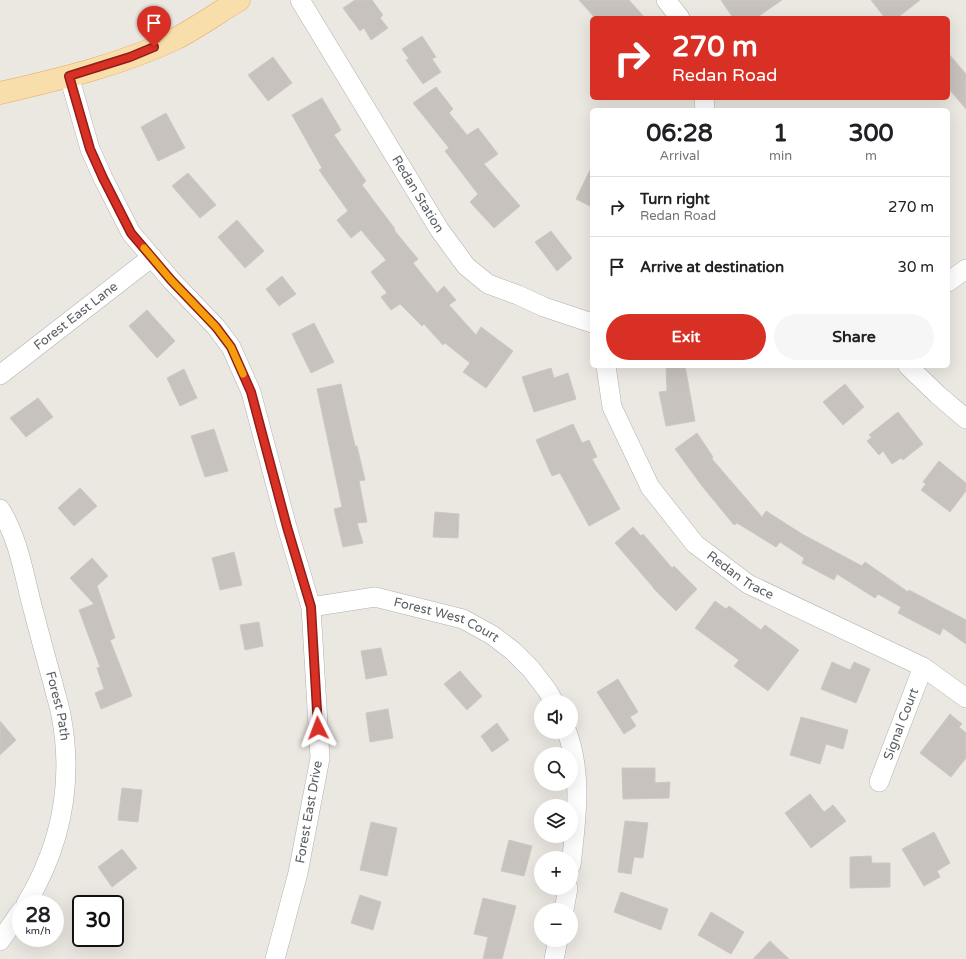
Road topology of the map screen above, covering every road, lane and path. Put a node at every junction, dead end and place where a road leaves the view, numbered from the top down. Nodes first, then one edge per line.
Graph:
1 (239, 0) edge
2 (300, 0) edge
3 (666, 0) edge
4 (678, 16) edge
5 (69, 76) junction
6 (0, 93) edge
7 (152, 257) junction
8 (966, 269) edge
9 (950, 281) edge
10 (590, 322) edge
11 (606, 368) edge
12 (910, 368) edge
13 (0, 375) edge
14 (966, 419) edge
15 (0, 509) edge
16 (311, 607) junction
17 (922, 667) junction
18 (550, 695) edge
19 (966, 698) edge
20 (569, 739) edge
21 (879, 782) dead end
22 (573, 851) edge
23 (31, 895) edge
24 (12, 924) edge
25 (0, 941) edge
26 (557, 947) edge
27 (275, 959) edge
28 (554, 959) edge

1 - 5 main road
2 - 10 street, Redan Station
3 - 4 street
5 - 6 main road
5 - 7 street, Forest East Drive
7 - 13 street, Forest East Lane
7 - 16 street, Forest East Drive
8 - 9 street
11 - 17 street, Redan Trace
12 - 14 street
15 - 23 street, Forest Path
16 - 18 street, Forest West Court
16 - 27 street, Forest East Drive
17 - 19 street, Redan Trace
17 - 21 street, Signal Court
20 - 22 street
24 - 25 street
26 - 28 street

